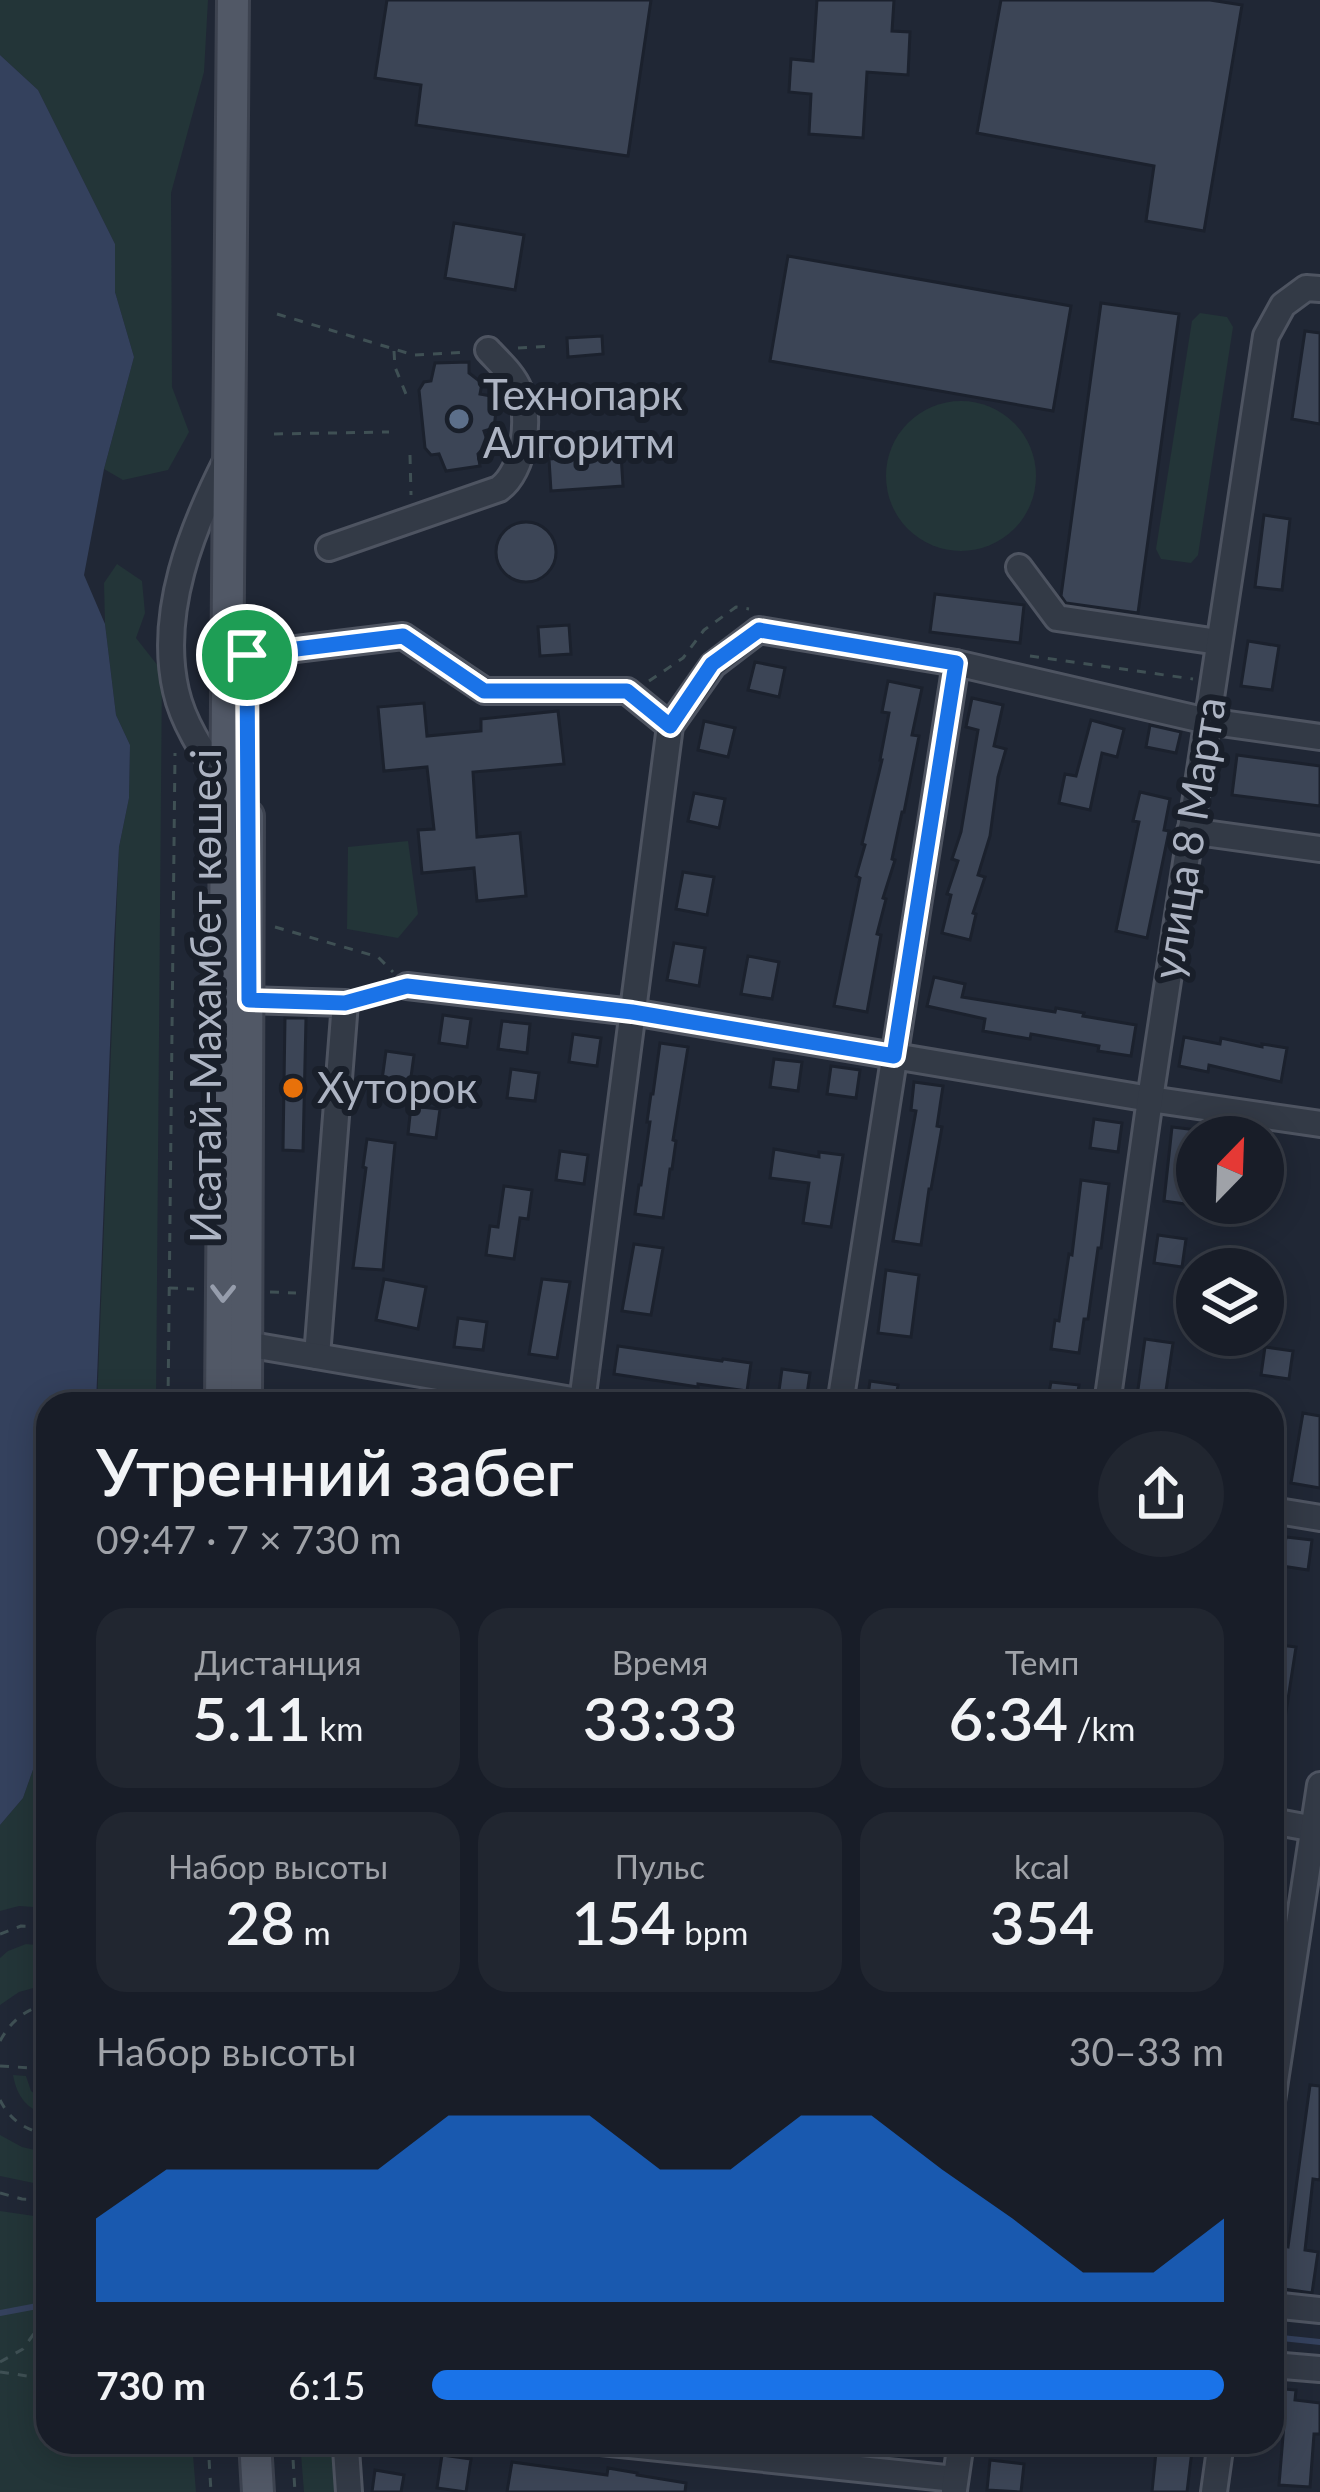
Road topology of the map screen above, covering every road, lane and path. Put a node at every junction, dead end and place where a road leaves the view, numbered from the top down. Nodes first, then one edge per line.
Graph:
1 (233, 0) edge
2 (248, 0) edge
3 (1313, 289) edge
4 (277, 314) dead end
5 (553, 346) dead end
6 (394, 349) junction
7 (488, 350) junction
8 (408, 400) dead end
9 (389, 433) dead end
10 (274, 434) dead end
11 (410, 455) dead end
12 (228, 457) junction
13 (411, 519) junction
14 (329, 548) dead end
15 (1019, 567) dead end
16 (1218, 642) junction
17 (247, 655) junction
18 (956, 663) junction
19 (1207, 721) junction
20 (670, 726) junction
21 (1320, 736) edge
22 (175, 739) dead end
23 (228, 789) junction
24 (1190, 831) junction
25 (1320, 849) edge
26 (249, 919) junction
27 (407, 986) junction
28 (249, 1000) junction
29 (345, 1003) junction
30 (632, 1012) junction
31 (894, 1056) junction
32 (1150, 1099) junction
33 (1320, 1124) edge
34 (234, 1344) junction
35 (317, 1356) junction
36 (168, 1392) edge
37 (224, 1392) edge
38 (244, 1392) edge
39 (526, 1392) edge
40 (591, 1392) edge
41 (842, 1392) edge
42 (1109, 1392) edge
43 (1284, 1512) edge
44 (1320, 1518) edge
45 (1320, 1785) edge
46 (1284, 1823) edge
47 (1318, 1829) edge
48 (36, 1927) edge
49 (0, 1934) edge
50 (36, 2007) edge
51 (1284, 2030) edge
52 (0, 2041) edge
53 (36, 2062) edge
54 (0, 2066) edge
55 (34, 2068) junction
56 (36, 2080) edge
57 (0, 2100) edge
58 (36, 2132) edge
59 (0, 2193) edge
60 (36, 2200) edge
61 (1284, 2306) edge
62 (1320, 2311) edge
63 (36, 2331) edge
64 (0, 2362) edge
65 (1284, 2366) edge
66 (1320, 2369) edge
67 (0, 2372) edge
68 (36, 2377) edge
69 (209, 2454) edge
70 (256, 2454) edge
71 (276, 2454) edge
72 (293, 2454) edge
73 (347, 2454) edge
74 (700, 2454) edge
75 (959, 2454) edge
76 (1219, 2454) edge
77 (954, 2485) edge
78 (212, 2492) edge
79 (258, 2492) edge
80 (279, 2492) edge
81 (295, 2492) edge
82 (349, 2492) edge
83 (1214, 2492) edge

1 - 12 main road
2 - 17 main road, Исатай-Махамбет көшесі
3 - 16 street, улица 8 Марта
4 - 6 path
5 - 7 path
6 - 7 path
6 - 8 path
7 - 13 street
9 - 10 path
11 - 13 path
12 - 23 main road
12 - 23 street
13 - 14 street
15 - 16 street
16 - 19 street, улица 8 Марта
17 - 20 street
17 - 26 main road, Исатай-Махамбет көшесі
18 - 19 street
18 - 20 street
18 - 31 street
19 - 21 street
19 - 24 street, улица 8 Марта
20 - 30 street
22 - 36 path
23 -> 34 main road
24 - 25 street
24 - 32 street, улица 8 Марта
26 - 27 path
26 - 28 main road, Исатай-Махамбет көшесі
27 - 29 path
27 - 30 street
28 - 29 street
28 - 34 main road, Исатай-Махамбет көшесі
29 - 35 street
30 - 31 street
30 - 40 street
31 - 32 street
31 - 41 street
32 - 33 street
32 - 42 street, улица 8 Марта
34 - 35 street
34 - 37 main road
34 - 38 main road
35 - 39 street
43 - 44 street
45 - 47 street
46 - 47 street
47 - 51 street
48 - 49 path
50 - 52 path
53 - 55 path
54 - 55 path
55 - 56 path
57 - 58 path
59 - 60 path
61 - 62 street
63 - 64 path
65 - 66 street
67 - 68 path
69 - 78 path
70 - 79 main road
71 - 80 main road
72 - 81 path
73 - 82 street
74 - 77 street
75 - 77 street
76 - 83 street

